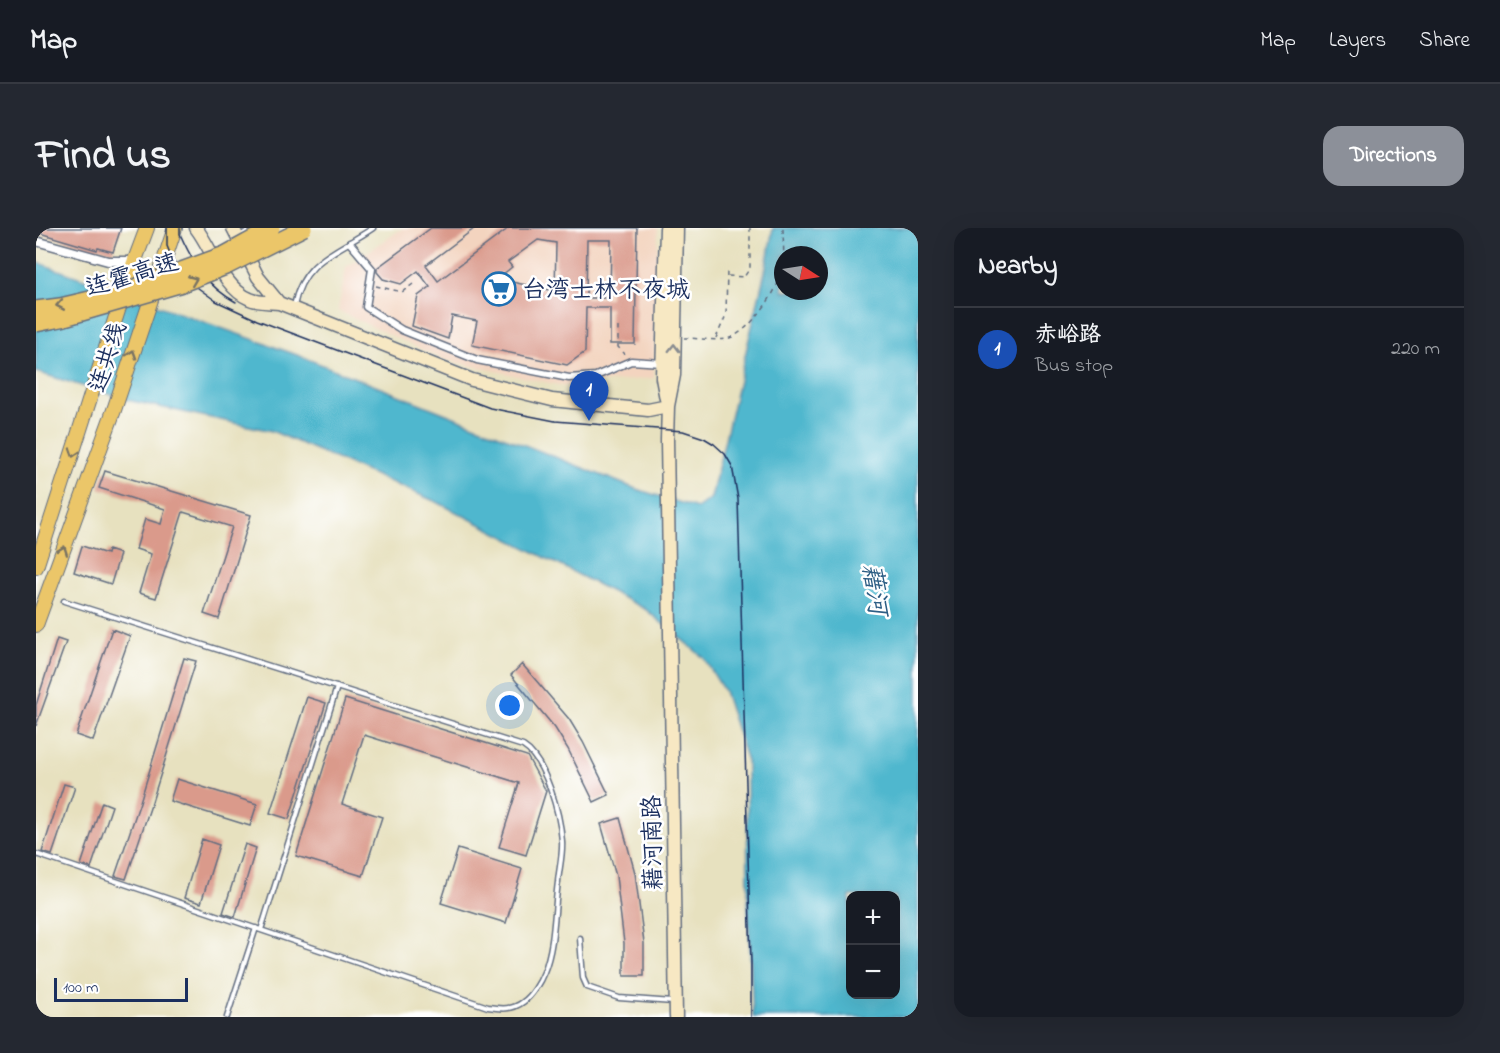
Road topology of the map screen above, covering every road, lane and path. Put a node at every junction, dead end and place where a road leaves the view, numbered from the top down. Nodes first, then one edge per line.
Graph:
1 (147, 228) edge
2 (175, 228) edge
3 (196, 228) edge
4 (252, 228) edge
5 (272, 228) edge
6 (304, 228) edge
7 (373, 228) edge
8 (666, 228) edge
9 (677, 228) edge
10 (750, 228) edge
11 (783, 228) edge
12 (236, 233) edge
13 (36, 241) edge
14 (350, 243) junction
15 (136, 261) junction
16 (727, 269) dead end
17 (727, 276) junction
18 (369, 284) junction
19 (413, 284) dead end
20 (279, 303) junction
21 (36, 309) edge
22 (293, 309) junction
23 (36, 324) edge
24 (618, 327) dead end
25 (675, 338) junction
26 (715, 339) junction
27 (632, 361) junction
28 (663, 363) junction
29 (668, 406) junction
30 (36, 567) edge
31 (64, 601) dead end
32 (36, 625) edge
33 (337, 687) junction
34 (36, 854) edge
35 (256, 928) junction
36 (261, 930) junction
37 (580, 938) dead end
38 (675, 1002) junction
39 (227, 1017) edge
40 (676, 1017) edge

1 - 15 highway, 连共线
32 -> 2 highway, 连共线
3 - 20 main road
4 - 12 lane
5 -> 21 highway, 连霍高速, bridge
23 -> 6 highway, 连霍高速, bridge
7 - 14 lane
8 - 28 main road
9 - 25 main road
10 - 17 path
11 - 26 path
12 - 20 main road
13 - 15 street
14 - 18 street
14 - 22 lane
15 -> 30 highway, 连共线, bridge
16 - 17 path
17 - 26 path
18 - 19 path
18 - 27 street
20 - 22 main road
22 - 29 main road
24 - 27 path
25 - 26 path
29 -> 25 main road
27 - 28 street
28 - 29 main road
29 - 38 main road, 藉河南路
31 - 33 lane
33 - 36 lane
33 - 36 lane
34 - 35 lane
35 - 36 lane
35 - 39 lane
37 - 38 lane
38 - 40 main road, 藉河南路

